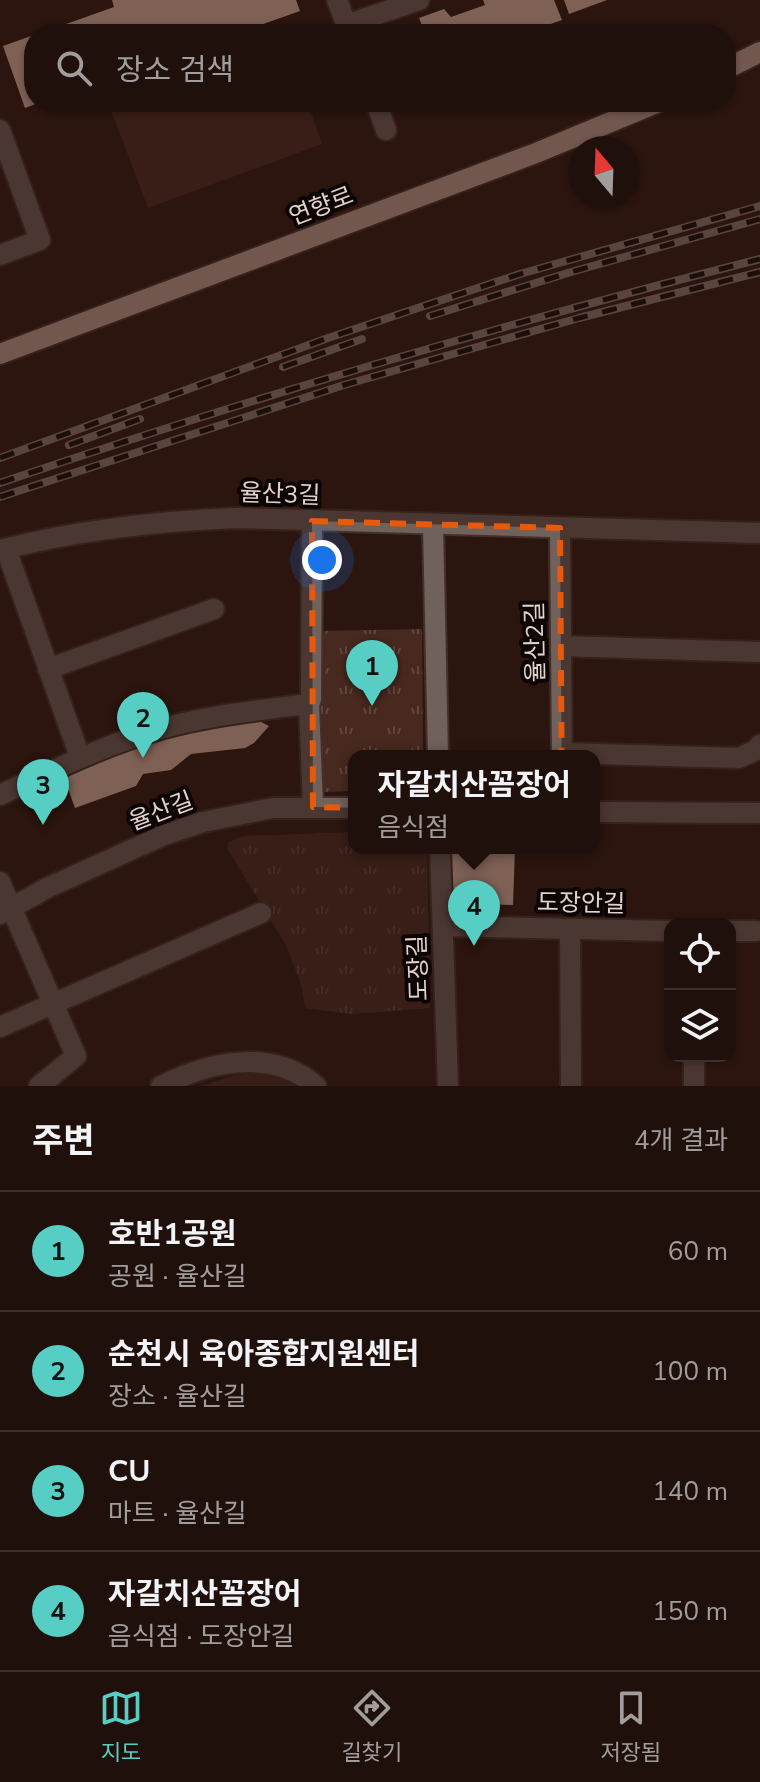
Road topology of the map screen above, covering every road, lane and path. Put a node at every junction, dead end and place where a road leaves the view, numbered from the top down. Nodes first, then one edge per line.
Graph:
1 (337, 0) edge
2 (410, 2) edge
3 (346, 24) edge
4 (359, 24) edge
5 (760, 52) edge
6 (736, 64) edge
7 (380, 112) edge
8 (635, 112) edge
9 (0, 130) edge
10 (386, 130) dead end
11 (0, 255) edge
12 (0, 354) edge
13 (312, 521) junction
14 (433, 525) junction
15 (560, 528) junction
16 (760, 533) edge
17 (3, 550) edge
18 (214, 609) dead end
19 (561, 646) junction
20 (760, 652) edge
21 (48, 669) junction
22 (309, 704) junction
23 (760, 745) edge
24 (438, 750) edge
25 (562, 750) edge
26 (600, 755) edge
27 (80, 757) junction
28 (0, 795) edge
29 (313, 807) junction
30 (348, 808) edge
31 (600, 812) edge
32 (760, 813) edge
33 (440, 854) edge
34 (0, 882) edge
35 (6, 911) edge
36 (261, 913) dead end
37 (443, 926) junction
38 (570, 929) junction
39 (664, 931) edge
40 (736, 931) edge
41 (756, 931) dead end
42 (54, 1005) junction
43 (0, 1027) edge
44 (694, 1062) edge
45 (39, 1086) edge
46 (161, 1086) edge
47 (316, 1086) edge
48 (448, 1086) edge
49 (571, 1086) edge
50 (694, 1086) edge

1 - 3 street
2 - 4 street
5 - 6 main road
7 - 10 street
8 - 12 main road, 연향로
9 - 11 street
13 - 14 street, 율산3길
13 - 17 street, 율산3길
13 - 22 street
14 - 15 street, 율산3길
14 - 24 street
15 - 16 street, 율산3길
15 - 19 street, 율산2길
17 - 21 street
18 - 21 street
19 - 20 street
19 - 25 street, 율산2길
21 - 27 street
22 - 27 street
22 - 29 street
23 - 26 street
27 - 28 street
29 - 30 street, 율산길
29 - 35 street, 율산길
31 - 32 street
33 - 37 street, 도장길
34 - 35 street
35 - 42 street
36 - 42 street
37 - 38 street, 도장안길
37 - 48 street, 도장길
38 - 39 street, 도장안길
38 - 49 street
40 - 41 street
42 - 43 street
42 - 45 street
44 - 50 street
46 - 47 street

